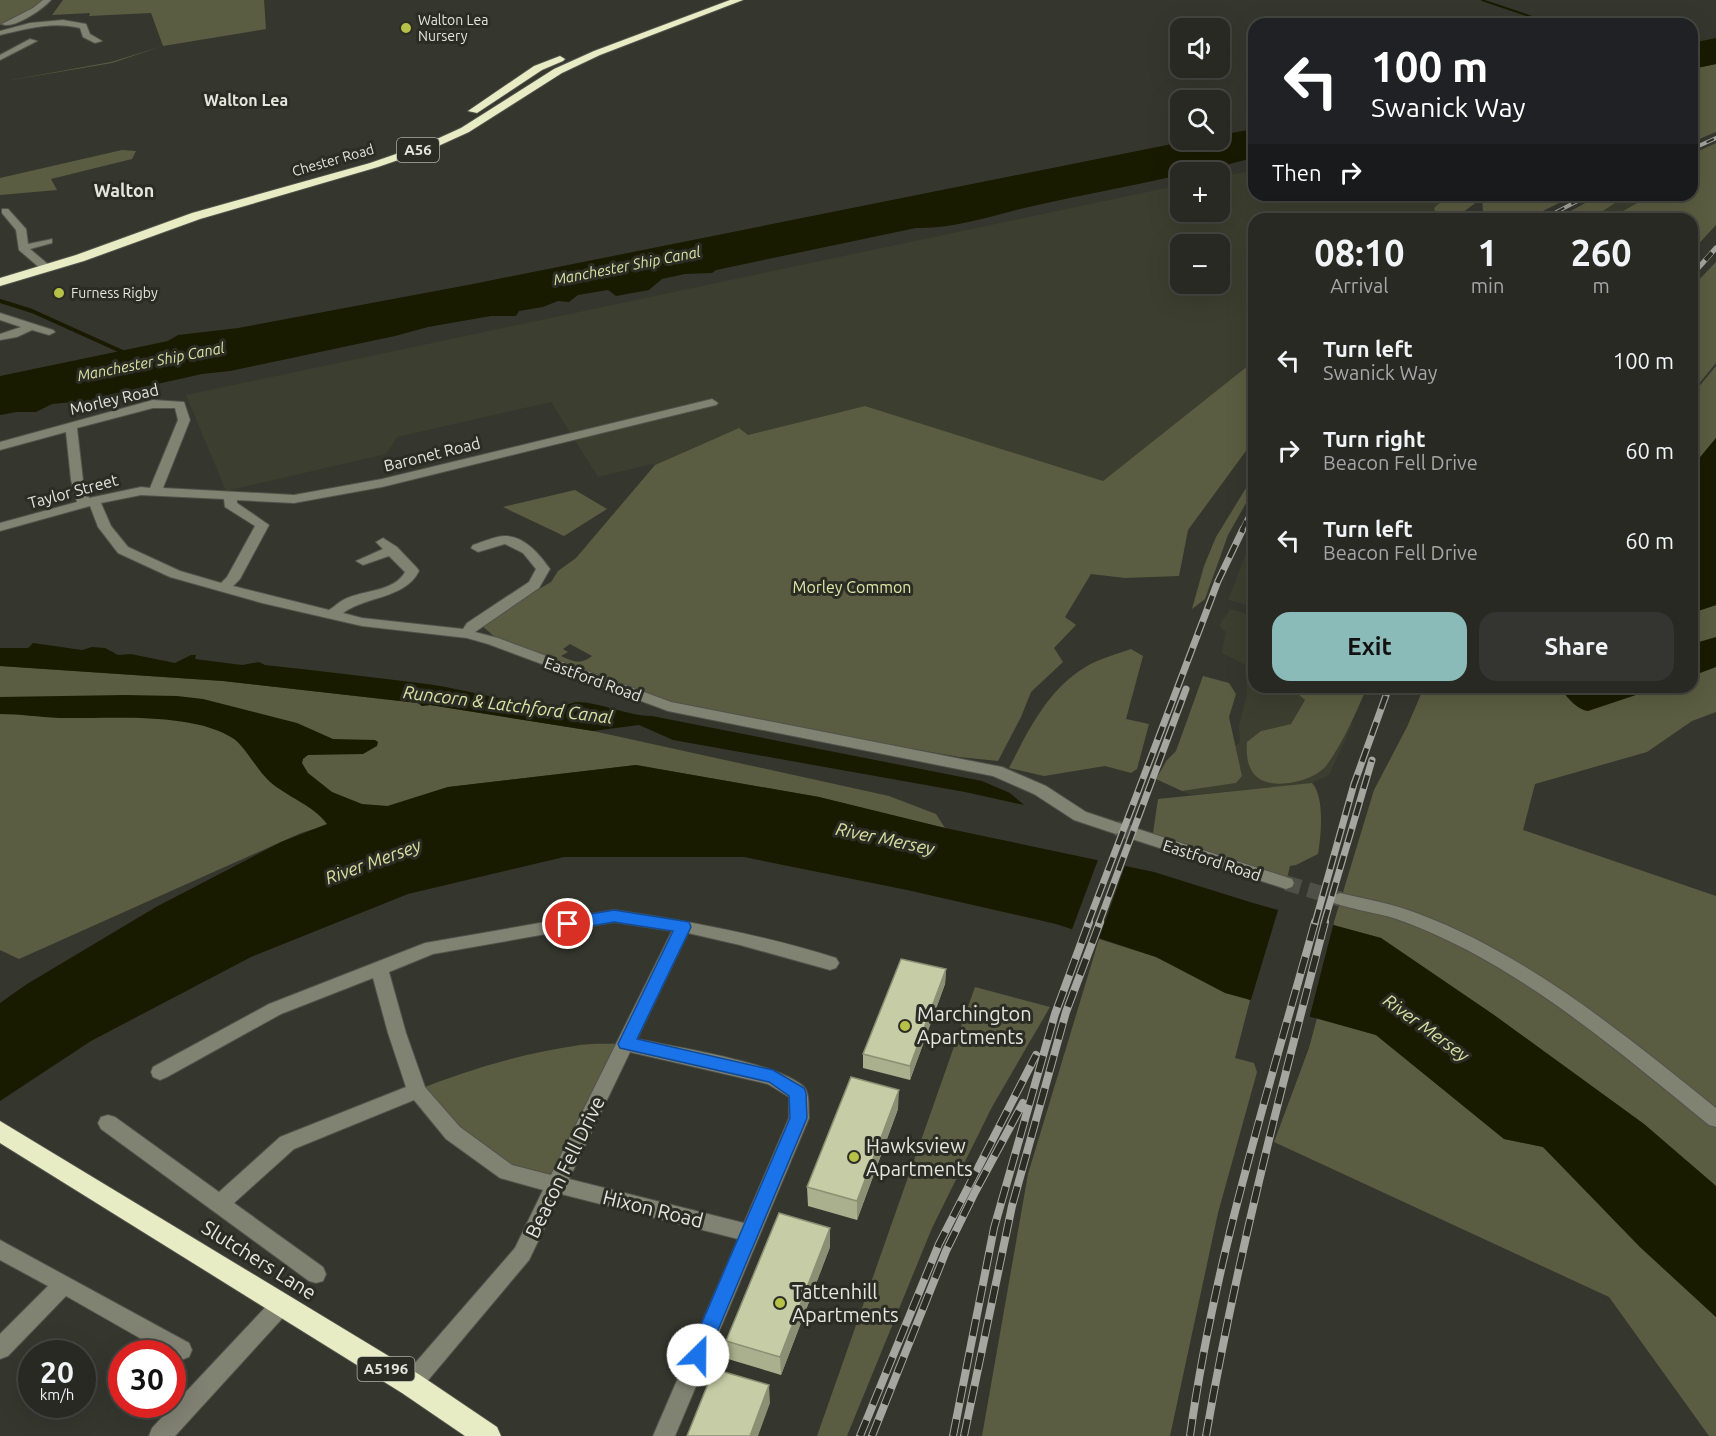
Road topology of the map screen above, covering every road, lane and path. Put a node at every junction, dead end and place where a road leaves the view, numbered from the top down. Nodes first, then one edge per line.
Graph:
1 (48, 0) edge
2 (719, 0) edge
3 (738, 0) edge
4 (0, 25) edge
5 (12, 30) junction
6 (0, 33) edge
7 (33, 41) junction
8 (98, 41) dead end
9 (41, 46) dead end
10 (0, 58) edge
11 (17, 205) dead end
12 (2, 211) edge
13 (48, 241) dead end
14 (23, 248) junction
15 (51, 265) junction
16 (0, 282) edge
17 (0, 316) edge
18 (31, 326) junction
19 (49, 332) dead end
20 (0, 337) edge
21 (712, 403) dead end
22 (71, 426) junction
23 (0, 446) edge
24 (155, 492) junction
25 (231, 497) junction
26 (89, 502) junction
27 (0, 527) edge
28 (478, 548) dead end
29 (363, 561) dead end
30 (224, 588) junction
31 (330, 615) junction
32 (467, 634) junction
33 (1116, 828) tunnel mouth
34 (1138, 835) tunnel mouth
35 (1286, 883) tunnel mouth
36 (1340, 899) tunnel mouth
37 (683, 927) junction
38 (830, 963) dead end
39 (379, 967) junction
40 (626, 1044) junction
41 (160, 1072) dead end
42 (417, 1090) junction
43 (1716, 1119) edge
44 (108, 1123) dead end
45 (0, 1131) edge
46 (556, 1185) junction
47 (219, 1205) junction
48 (750, 1233) junction
49 (0, 1249) edge
50 (315, 1274) dead end
51 (63, 1285) junction
52 (282, 1304) junction
53 (163, 1340) edge
54 (0, 1349) edge
55 (411, 1384) junction
56 (160, 1436) edge
57 (488, 1436) edge
58 (664, 1436) edge

1 - 4 street
2 - 15 highway, Chester Road / A56
3 - 15 highway, Chester Road / A56
5 - 6 street
5 - 7 street
5 - 8 street
7 - 9 street
7 - 10 street
11 - 12 street
12 - 14 street
13 - 14 street
14 - 15 street
15 - 16 highway, Chester Road / A56
17 - 18 street
18 - 19 street
18 - 20 street
21 - 25 street, Baronet Road
22 - 23 street, Morley Road
22 - 24 street, Morley Road
22 - 26 street, Eastford Road
24 - 25 street, Baronet Road
24 - 26 street, Taylor Street
25 - 30 street
26 - 27 street, Taylor Street
26 - 30 street, Eastford Road
28 - 32 street
29 - 31 street
30 - 31 street, Eastford Road
31 - 32 street, Eastford Road
32 - 33 street, Eastford Road
34 - 35 street, Eastford Road
36 - 43 street
37 - 38 street
37 - 39 street
37 - 40 street, Beacon Fell Drive
39 - 41 street
39 - 42 street
40 - 46 street, Beacon Fell Drive
40 - 48 street
42 - 46 street, Hixon Road
42 - 47 street
44 - 47 street
45 - 52 highway, Slutchers Lane / A5196
46 - 48 street, Hixon Road
46 - 55 street, Beacon Fell Drive
47 - 50 street
48 - 58 street
49 - 51 street
51 - 53 street
51 - 54 street
52 - 55 highway, Slutchers Lane / A5196
52 - 56 street
55 - 57 highway, Slutchers Lane / A5196

